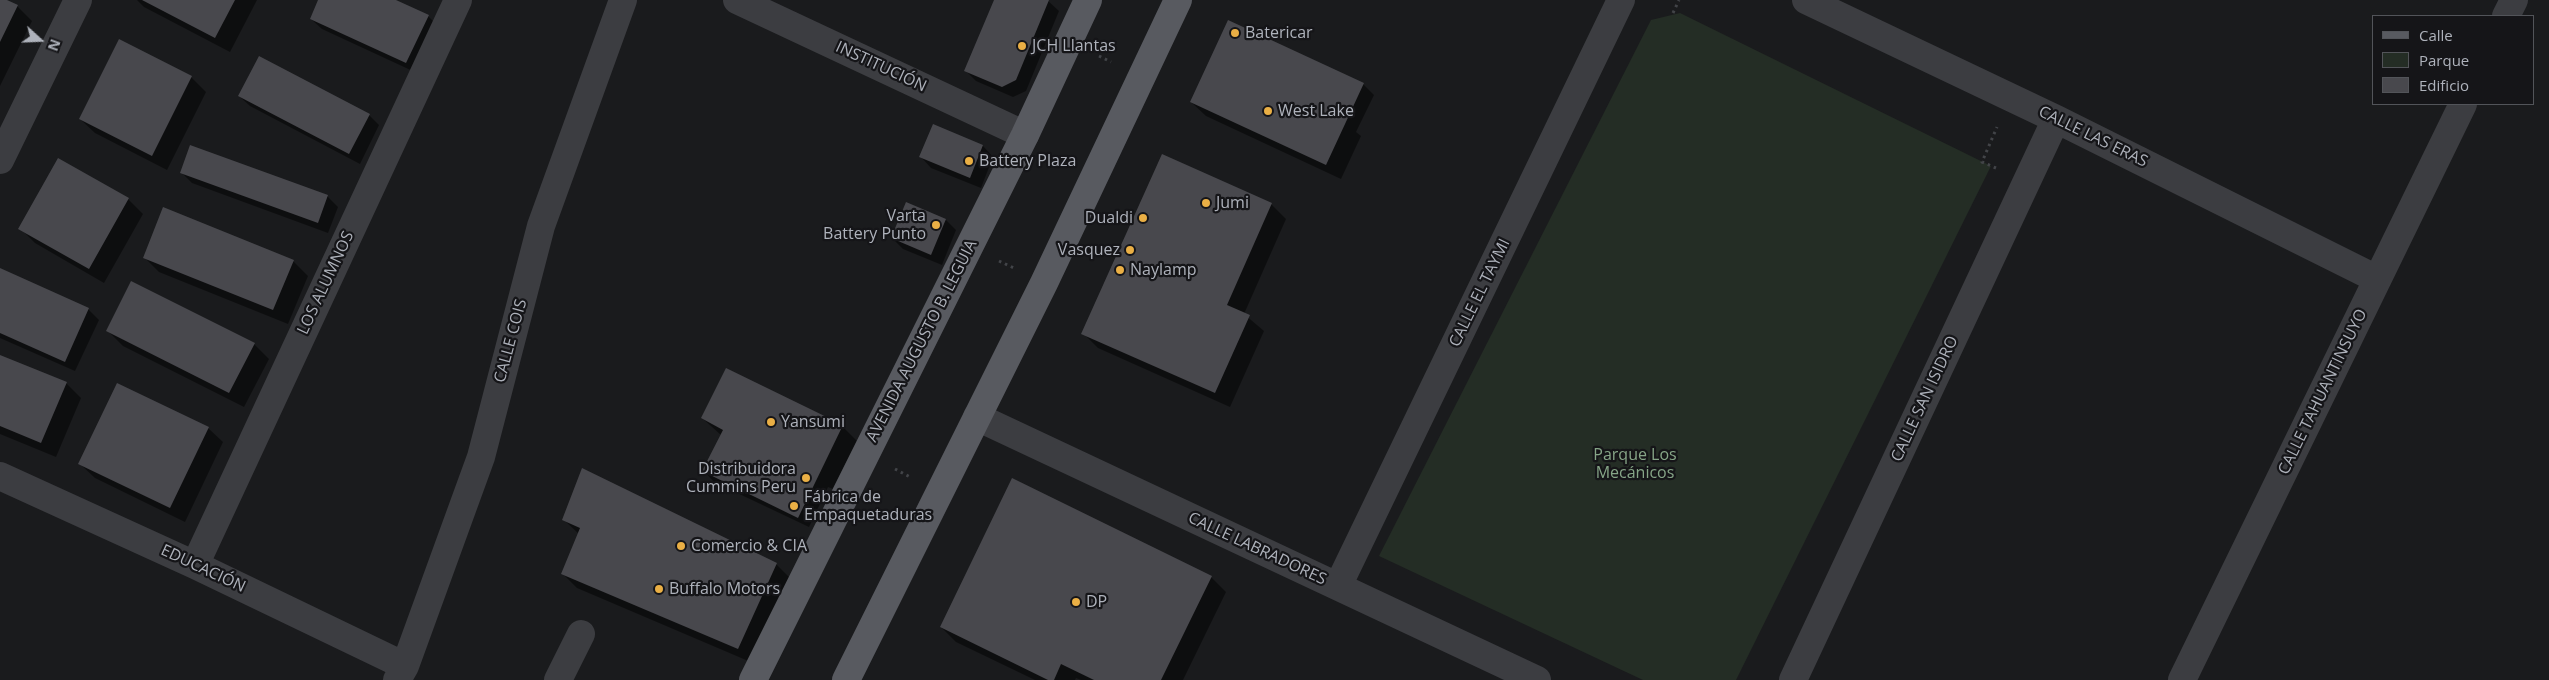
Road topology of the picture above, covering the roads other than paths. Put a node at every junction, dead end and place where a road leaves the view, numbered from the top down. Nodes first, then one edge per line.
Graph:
1 (78, 0) edge
2 (458, 0) edge
3 (623, 0) edge
4 (737, 0) edge
5 (1088, 0) edge
6 (1178, 0) edge
7 (1621, 0) edge
8 (1806, 0) edge
9 (2514, 0) edge
10 (2506, 15) edge
11 (2463, 105) edge
12 (2056, 119) junction
13 (1025, 134) junction
14 (0, 160) edge
15 (2377, 280) junction
16 (977, 417) junction
17 (0, 476) edge
18 (195, 565) junction
19 (1338, 586) junction
20 (581, 634) dead end
21 (401, 673) edge
22 (558, 680) edge
23 (753, 680) edge
24 (846, 680) edge
25 (1538, 680) edge
26 (1793, 680) edge
27 (2182, 680) edge

1 - 14 street
2 - 18 street, LOS ALUMNOS
3 - 21 street, CALLE COIS
4 - 13 street, INSTITUCIÓN
5 - 13 main road, AVENIDA AUGUSTO B. LEGUIA
6 - 16 main road
7 - 19 street, CALLE EL TAYMI
8 - 12 street, CALLE LAS ERAS
9 - 10 street
11 - 15 street, CALLE TAHUANTINSUYO
12 - 15 street, CALLE LAS ERAS
12 - 26 street, CALLE SAN ISIDRO
13 - 23 main road, AVENIDA AUGUSTO B. LEGUIA
15 - 27 street, CALLE TAHUANTINSUYO
16 - 19 street, CALLE LABRADORES
16 - 24 main road
17 - 18 street, EDUCACIÓN
18 - 21 street, EDUCACIÓN
19 - 25 street, CALLE LABRADORES
20 - 22 street

